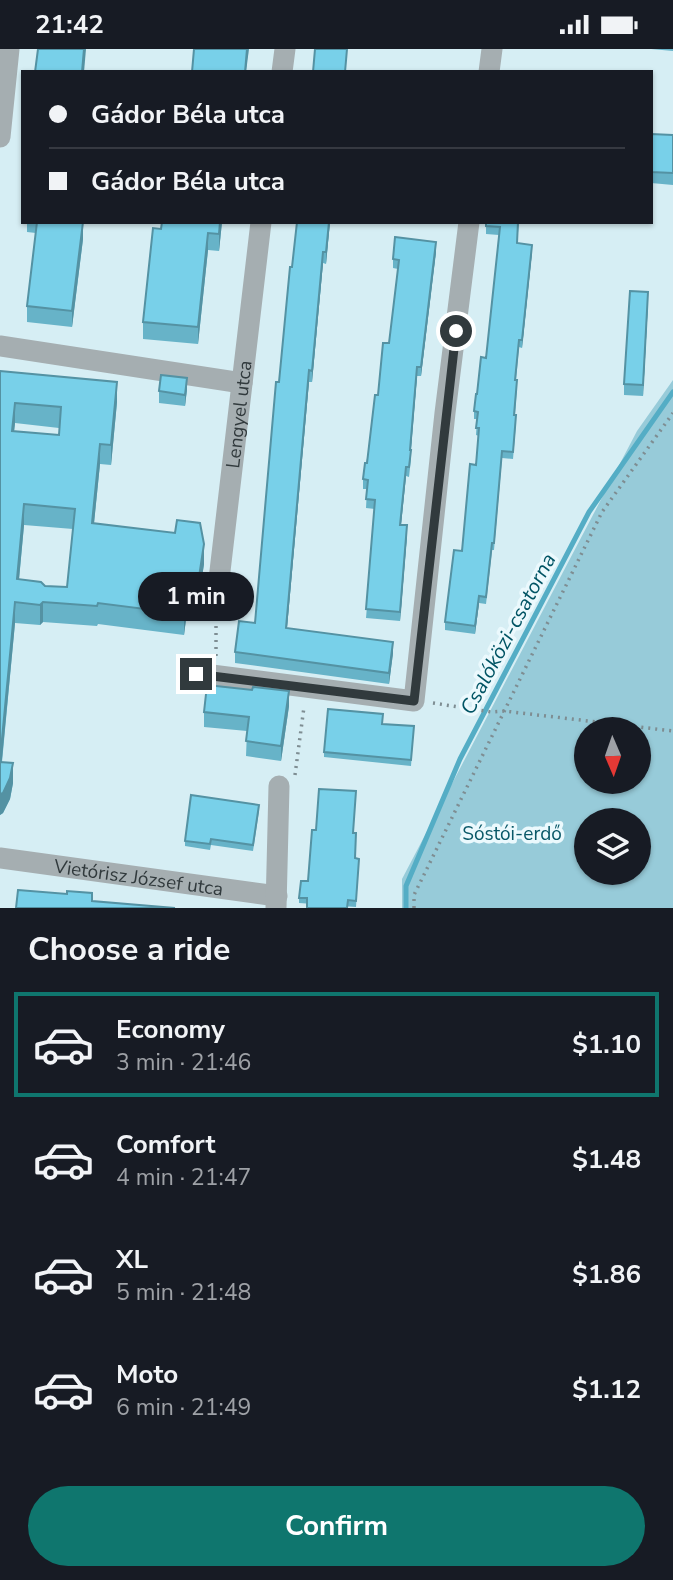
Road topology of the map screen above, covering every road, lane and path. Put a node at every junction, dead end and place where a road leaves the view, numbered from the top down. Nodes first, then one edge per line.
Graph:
1 (9, 49) edge
2 (285, 49) edge
3 (492, 49) edge
4 (282, 70) edge
5 (489, 70) edge
6 (0, 137) edge
7 (261, 224) edge
8 (469, 224) edge
9 (0, 346) edge
10 (242, 383) junction
11 (673, 413) edge
12 (216, 605) joint
13 (206, 675) joint
14 (306, 687) junction
15 (414, 701) junction
16 (504, 711) junction
17 (673, 731) edge
18 (279, 786) joint
19 (0, 857) edge
20 (276, 902) edge
21 (414, 908) edge

1 - 6 street
2 - 4 street
3 - 5 street
7 - 10 street, Lengyel utca
8 - 15 street
9 - 10 street
10 - 12 street, Lengyel utca
11 - 16 path
12 - 13 path
13 - 14 street
14 - 15 street
14 - 18 path
15 - 16 path
16 - 17 path
16 - 21 path
18 - 20 street, Vietórisz József utca
19 - 20 street, Vietórisz József utca

